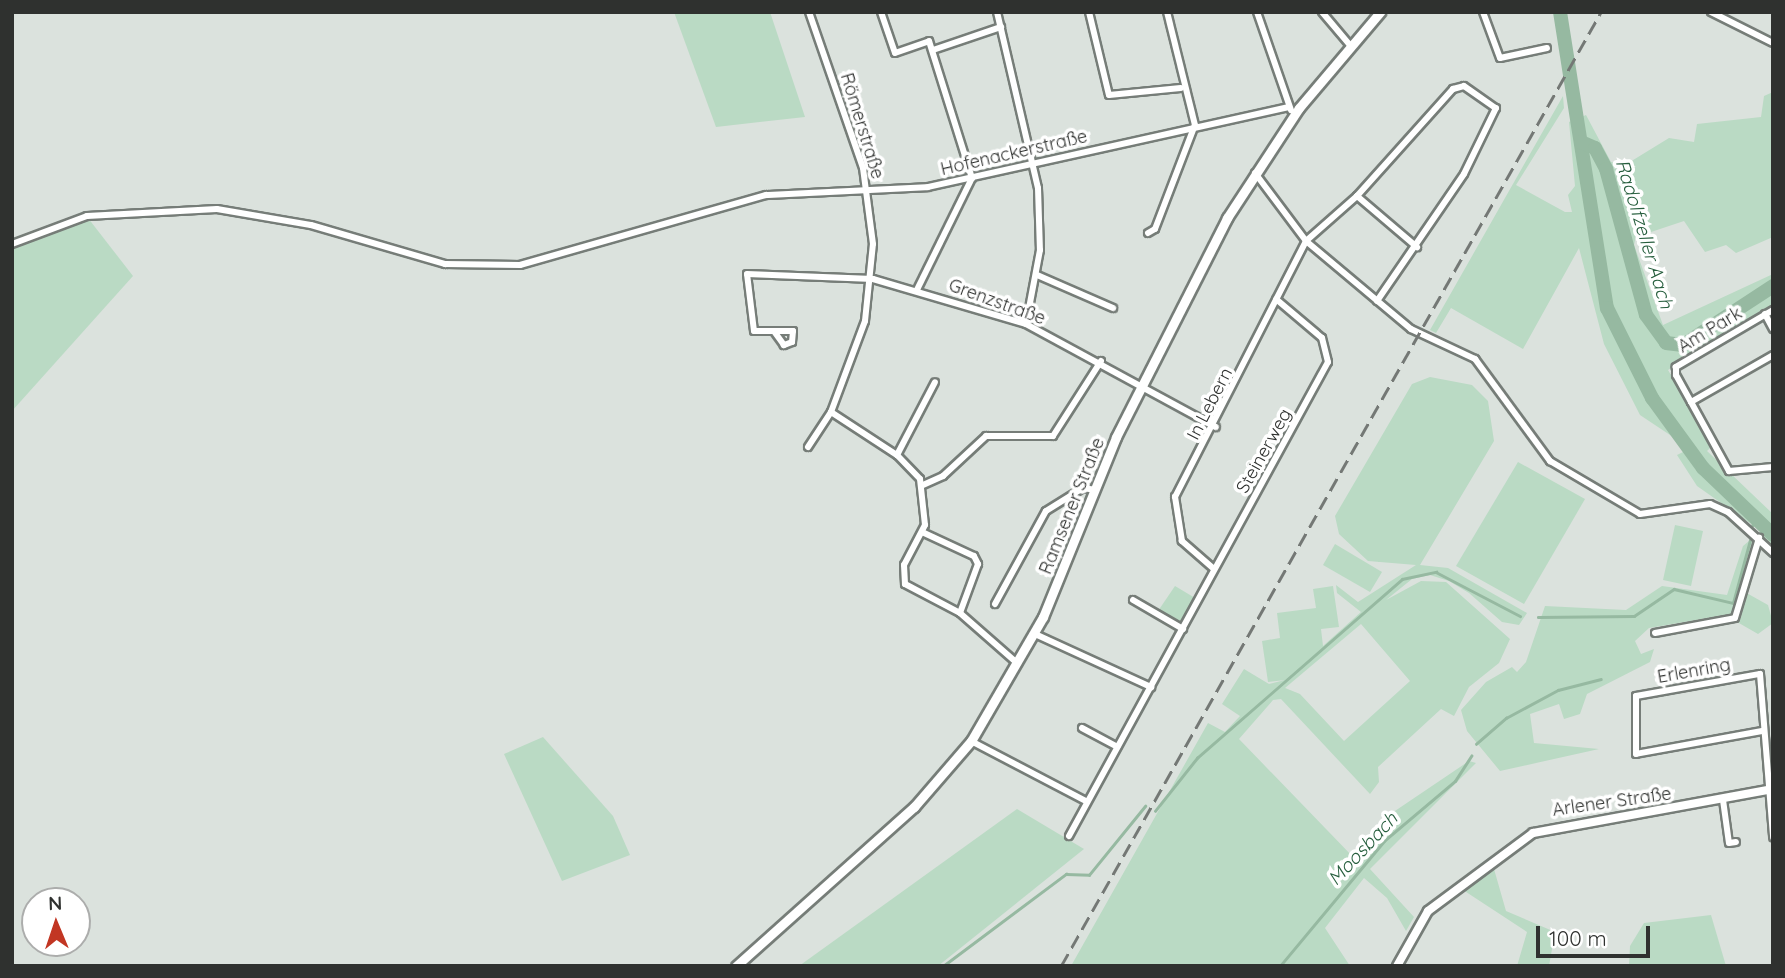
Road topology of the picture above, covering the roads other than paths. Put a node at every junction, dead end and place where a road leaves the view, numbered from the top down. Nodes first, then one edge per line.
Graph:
1 (881, 12) edge
2 (998, 12) edge
3 (1089, 12) edge
4 (1167, 12) edge
5 (1257, 12) edge
6 (1322, 12) edge
7 (1380, 12) edge
8 (1483, 12) edge
9 (1711, 12) edge
10 (806, 13) edge
11 (1000, 27) junction
12 (1773, 43) edge
13 (1349, 44) junction
14 (1547, 48) dead end
15 (933, 50) junction
16 (1181, 88) junction
17 (1291, 111) junction
18 (1195, 125) junction
19 (1034, 163) junction
20 (1255, 173) junction
21 (972, 178) junction
22 (868, 193) junction
23 (1357, 196) junction
24 (1147, 233) dead end
25 (1306, 241) junction
26 (12, 244) edge
27 (1417, 247) junction
28 (1037, 275) junction
29 (873, 279) junction
30 (917, 290) junction
31 (1276, 299) junction
32 (1377, 301) junction
33 (1112, 308) dead end
34 (1773, 310) edge
35 (1765, 314) junction
36 (1026, 324) junction
37 (1773, 329) edge
38 (774, 331) dead end
39 (1773, 355) edge
40 (1101, 361) junction
41 (935, 382) dead end
42 (1141, 384) junction
43 (1691, 402) junction
44 (831, 412) junction
45 (1216, 427) junction
46 (807, 447) dead end
47 (897, 455) junction
48 (1773, 467) edge
49 (923, 485) junction
50 (1096, 490) junction
51 (924, 528) junction
52 (1759, 538) junction
53 (1773, 553) edge
54 (1214, 569) junction
55 (1133, 600) dead end
56 (995, 604) dead end
57 (960, 613) junction
58 (1183, 629) junction
59 (1654, 633) dead end
60 (1034, 634) junction
61 (1018, 664) junction
62 (1151, 687) junction
63 (1082, 728) dead end
64 (1762, 731) junction
65 (971, 741) junction
66 (1117, 747) junction
67 (1771, 789) edge
68 (1723, 800) junction
69 (1086, 801) junction
70 (1069, 835) dead end
71 (1773, 837) edge
72 (1736, 842) dead end
73 (736, 966) edge
74 (1397, 966) edge

1 - 15 street
2 - 11 street
3 - 16 street
4 - 16 street
5 - 17 street
6 - 13 street
7 - 13 main road, Ramsener Straße
8 - 14 street
9 - 12 street
10 - 22 street, Römerstraße
11 - 15 street
11 - 19 street
13 - 17 main road, Ramsener Straße
15 - 21 street
16 - 18 street
17 - 18 street, Hofenackerstraße
17 - 20 main road, Ramsener Straße
18 - 19 street, Hofenackerstraße
18 - 24 street
19 - 21 street, Hofenackerstraße
19 - 28 street
20 - 25 street
20 - 42 main road, Ramsener Straße
21 - 22 street, Hofenackerstraße
21 - 30 street
22 - 26 street, Hofenackerstraße
22 - 29 street, Römerstraße
23 - 25 street
23 - 27 street
23 - 27 street
25 - 31 street, In Lebern
25 - 32 street
27 - 32 street
28 - 33 street
28 - 36 street
29 - 30 street, Grenzstraße
29 - 38 street, Grenzstraße
29 - 44 street, Römerstraße
30 - 36 street, Grenzstraße
31 - 45 street, In Lebern
31 - 54 street, Steinerweg
32 - 52 street
34 - 35 street, Am Park
35 - 37 street, Am Park
35 - 43 street, Am Park
36 - 40 street, Grenzstraße
39 - 43 street
40 - 42 street, Grenzstraße
40 - 49 street
41 - 47 street
42 - 45 street, Grenzstraße
42 - 50 main road, Ramsener Straße
43 - 48 street
44 - 46 street, Römerstraße
44 - 47 street
45 - 54 street, In Lebern
47 - 49 street
49 - 51 street
50 - 56 street
50 - 60 main road, Ramsener Straße
51 - 57 street
51 - 57 street
52 - 53 street
52 - 59 street
54 - 58 street, Steinerweg
55 - 58 street
57 - 61 street
58 - 62 street, Steinerweg
60 - 61 main road, Ramsener Straße
60 - 62 street
61 - 65 main road, Ramsener Straße
62 - 66 street, Steinerweg
63 - 66 street
64 - 64 street, Erlenring
64 - 67 street, Erlenring
65 - 69 street
65 - 73 main road, Ramsener Straße
66 - 69 street, Steinerweg
67 - 68 street, Arlener Straße
67 - 71 street, Erlenring
68 - 72 street
68 - 74 street, Arlener Straße
69 - 70 street, Steinerweg

